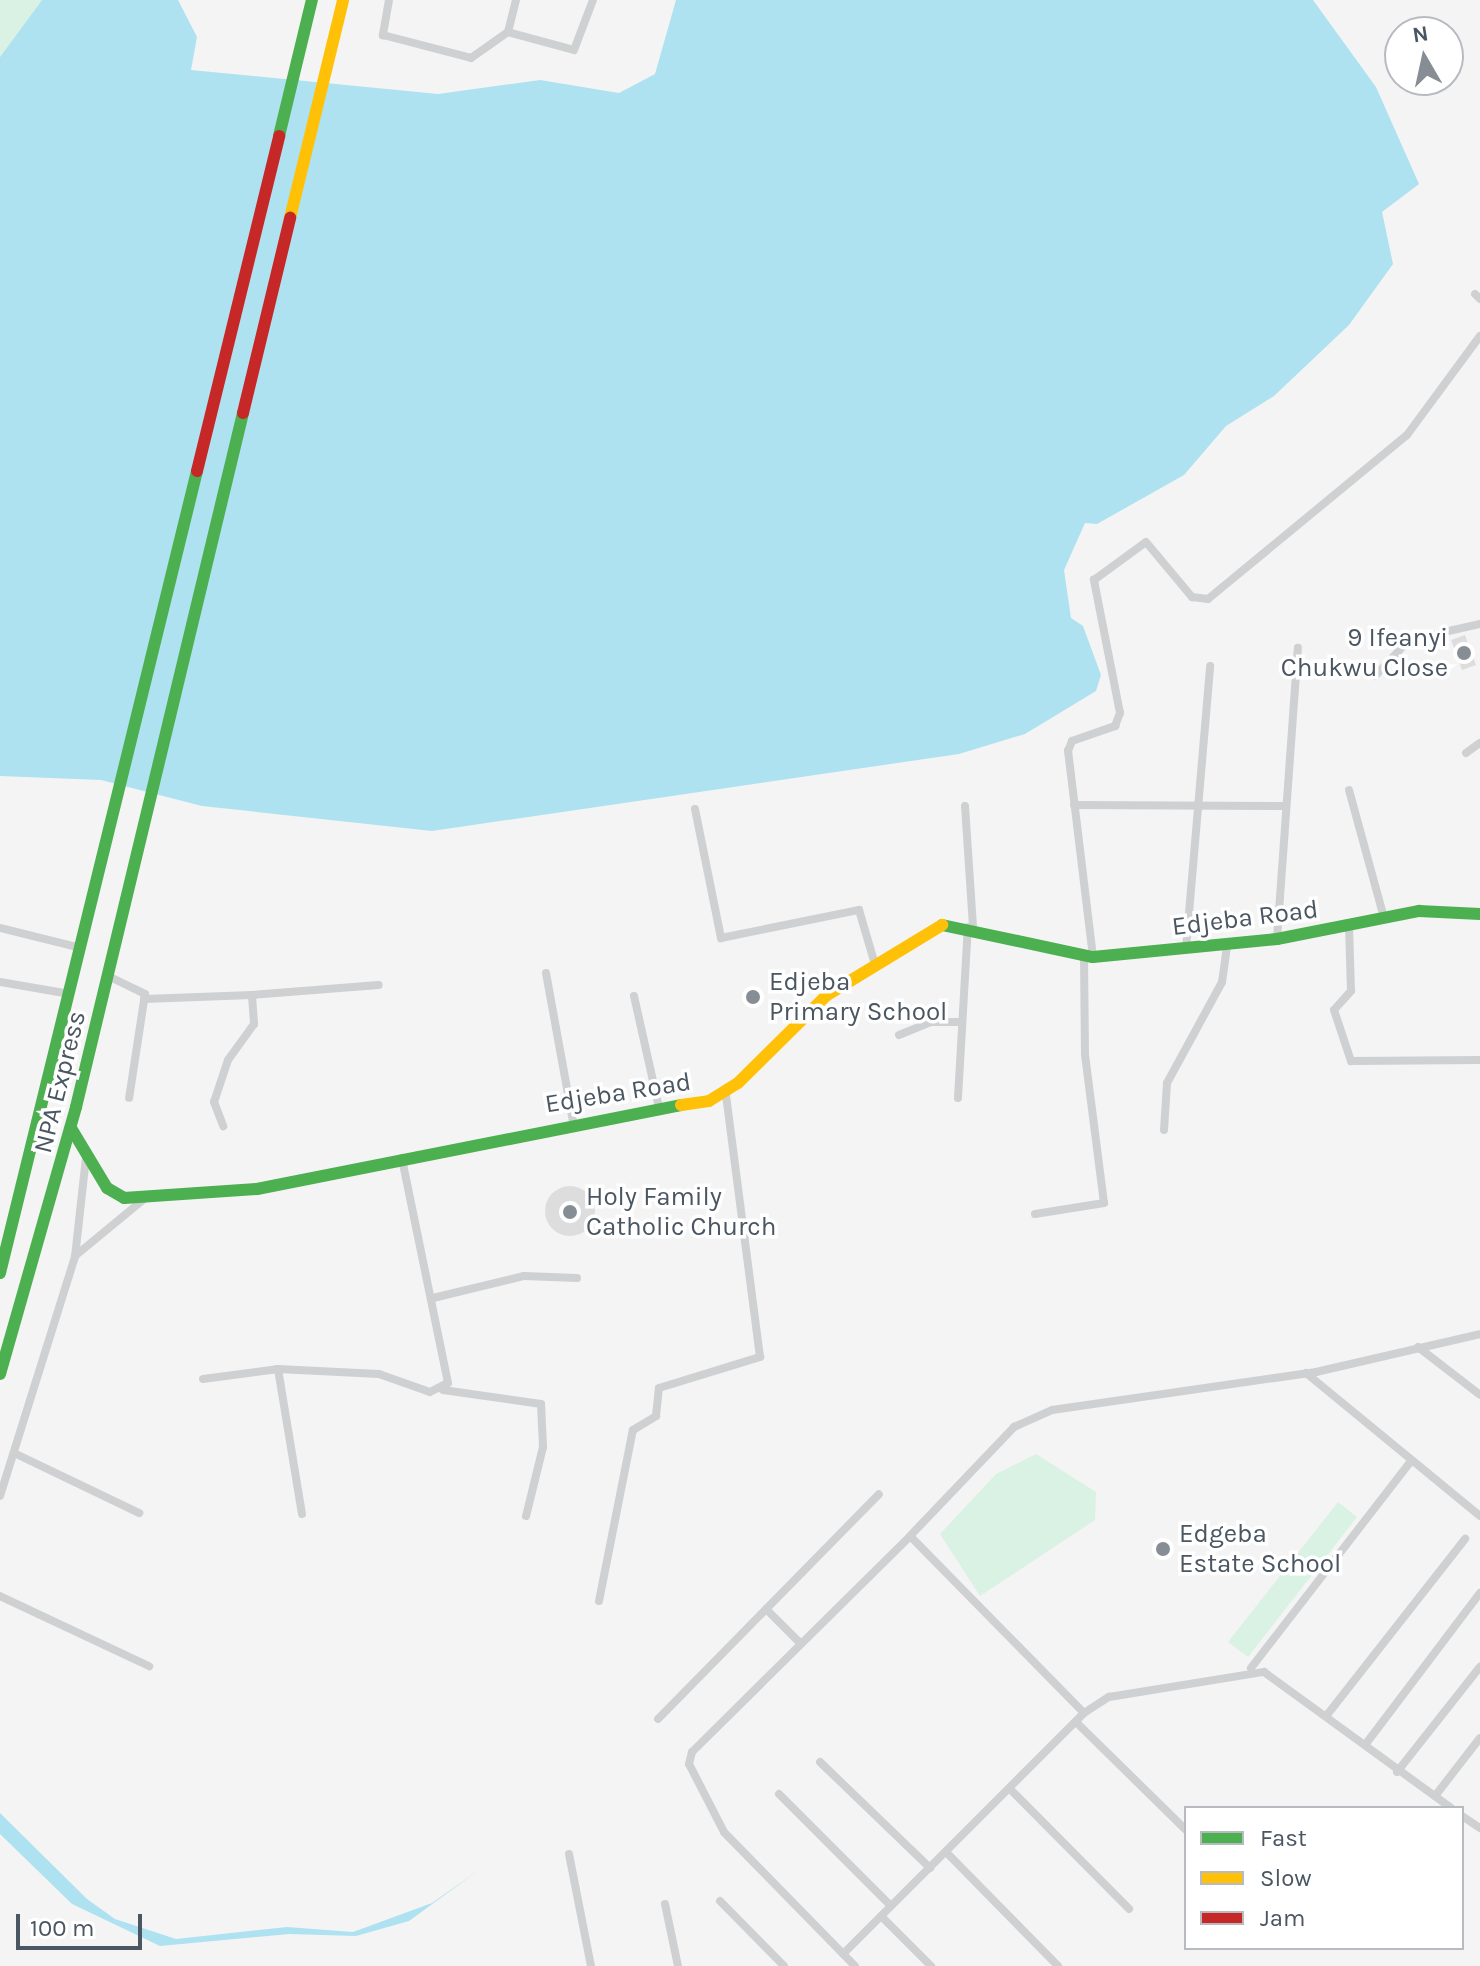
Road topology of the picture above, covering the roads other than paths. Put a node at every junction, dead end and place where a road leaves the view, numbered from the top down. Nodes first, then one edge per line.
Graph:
1 (312, 0) edge
2 (343, 0) edge
3 (389, 0) edge
4 (516, 0) edge
5 (593, 0) edge
6 (508, 32) junction
7 (1480, 336) edge
8 (1480, 624) edge
9 (1298, 648) dead end
10 (1210, 666) dead end
11 (1375, 676) dead end
12 (1480, 743) edge
13 (1466, 753) dead end
14 (1349, 790) dead end
15 (1074, 805) junction
16 (965, 806) dead end
17 (1285, 806) junction
18 (1196, 807) junction
19 (695, 809) dead end
20 (1480, 914) edge
21 (1384, 918) junction
22 (1349, 925) junction
23 (971, 926) junction
24 (0, 928) edge
25 (1277, 939) junction
26 (1227, 945) junction
27 (82, 948) junction
28 (1186, 948) junction
29 (1089, 957) junction
30 (874, 961) junction
31 (546, 973) dead end
32 (108, 976) junction
33 (0, 982) edge
34 (379, 985) dead end
35 (71, 994) junction
36 (252, 995) junction
37 (634, 996) dead end
38 (144, 999) junction
39 (961, 1022) junction
40 (899, 1035) dead end
41 (1480, 1060) edge
42 (726, 1094) junction
43 (129, 1098) dead end
44 (958, 1098) dead end
45 (659, 1108) junction
46 (573, 1121) junction
47 (223, 1126) dead end
48 (71, 1128) junction
49 (1164, 1130) dead end
50 (86, 1158) junction
51 (402, 1158) junction
52 (143, 1200) junction
53 (1035, 1214) dead end
54 (75, 1257) junction
55 (0, 1273) edge
56 (577, 1278) dead end
57 (433, 1298) junction
58 (1480, 1334) edge
59 (1418, 1347) junction
60 (278, 1369) junction
61 (1306, 1373) junction
62 (0, 1374) edge
63 (203, 1379) dead end
64 (443, 1390) junction
65 (1480, 1395) edge
66 (14, 1453) junction
67 (1411, 1461) junction
68 (879, 1494) dead end
69 (0, 1496) edge
70 (139, 1513) dead end
71 (302, 1514) dead end
72 (526, 1516) dead end
73 (1480, 1516) edge
74 (910, 1536) junction
75 (1465, 1539) dead end
76 (1480, 1593) edge
77 (0, 1596) edge
78 (599, 1601) dead end
79 (766, 1609) junction
80 (800, 1643) junction
81 (149, 1666) dead end
82 (1480, 1667) edge
83 (1251, 1668) junction
84 (1084, 1713) junction
85 (1327, 1715) junction
86 (658, 1719) dead end
87 (1076, 1722) junction
88 (1480, 1738) edge
89 (1365, 1745) junction
90 (820, 1762) dead end
91 (1397, 1772) junction
92 (1010, 1789) junction
93 (779, 1794) dead end
94 (1435, 1796) junction
95 (1448, 1806) edge
96 (1184, 1828) edge
97 (946, 1852) junction
98 (569, 1854) dead end
99 (930, 1868) junction
100 (720, 1901) dead end
101 (665, 1904) dead end
102 (891, 1906) junction
103 (1129, 1909) dead end
104 (881, 1916) junction
105 (843, 1954) junction
106 (591, 1966) edge
107 (678, 1966) edge
108 (784, 1966) edge
109 (855, 1966) edge
110 (931, 1966) edge
111 (1058, 1966) edge

1 - 27 main road, NPA Express
2 - 32 main road, NPA Express
3 - 6 street
4 - 6 street
5 - 6 street
7 - 15 street
8 - 11 street
9 - 17 street
10 - 18 street
12 - 13 street
14 - 21 street
15 - 18 street
15 - 29 street
16 - 23 street
17 - 18 street
17 - 25 street
18 - 28 street
19 - 30 street
20 - 21 main road, Edjeba Road
21 - 22 main road, Edjeba Road
22 - 25 main road, Edjeba Road
22 - 41 street
23 - 29 main road, Edjeba Road
23 - 30 main road, Edjeba Road
23 - 39 street
24 - 27 street
25 - 26 main road, Edjeba Road
26 - 28 main road, Edjeba Road
26 - 49 street
27 - 35 main road, NPA Express
28 - 29 main road, Edjeba Road
29 - 53 street
30 - 42 main road, Edjeba Road
31 - 46 street
32 - 38 street
32 - 48 main road, NPA Express
33 - 35 street
34 - 36 street
35 - 55 main road, NPA Express
36 - 38 street
36 - 47 street
37 - 45 street
38 - 43 street
39 - 40 street
39 - 44 street
42 - 45 main road, Edjeba Road
42 - 78 street
45 - 46 main road, Edjeba Road
46 - 51 main road, Edjeba Road
48 - 50 main road, Edjeba Road
48 - 62 main road, NPA Express
50 - 52 main road, Edjeba Road
50 - 54 street
51 - 52 main road, Edjeba Road
51 - 57 street
52 - 54 street
54 - 66 street
56 - 57 street
57 - 64 street
58 - 59 street
59 - 61 street
59 - 65 street
60 - 63 street
60 - 64 street
60 - 71 street
61 - 67 street
61 - 74 street
64 - 72 street
66 - 69 street
66 - 70 street
67 - 73 street
67 - 83 street
68 - 79 street
74 - 80 street
74 - 84 street
75 - 85 street
76 - 89 street
77 - 81 street
79 - 80 street
79 - 86 street
80 - 105 street
82 - 91 street
83 - 84 street
83 - 85 street
84 - 87 street
85 - 89 street
87 - 92 street
87 - 96 street
88 - 94 street
89 - 91 street
90 - 99 street
91 - 94 street
92 - 97 street
92 - 103 street
93 - 102 street
94 - 95 street
97 - 99 street
97 - 111 street
98 - 106 street
99 - 102 street
100 - 108 street
101 - 107 street
102 - 104 street
104 - 105 street
104 - 110 street
105 - 109 street

